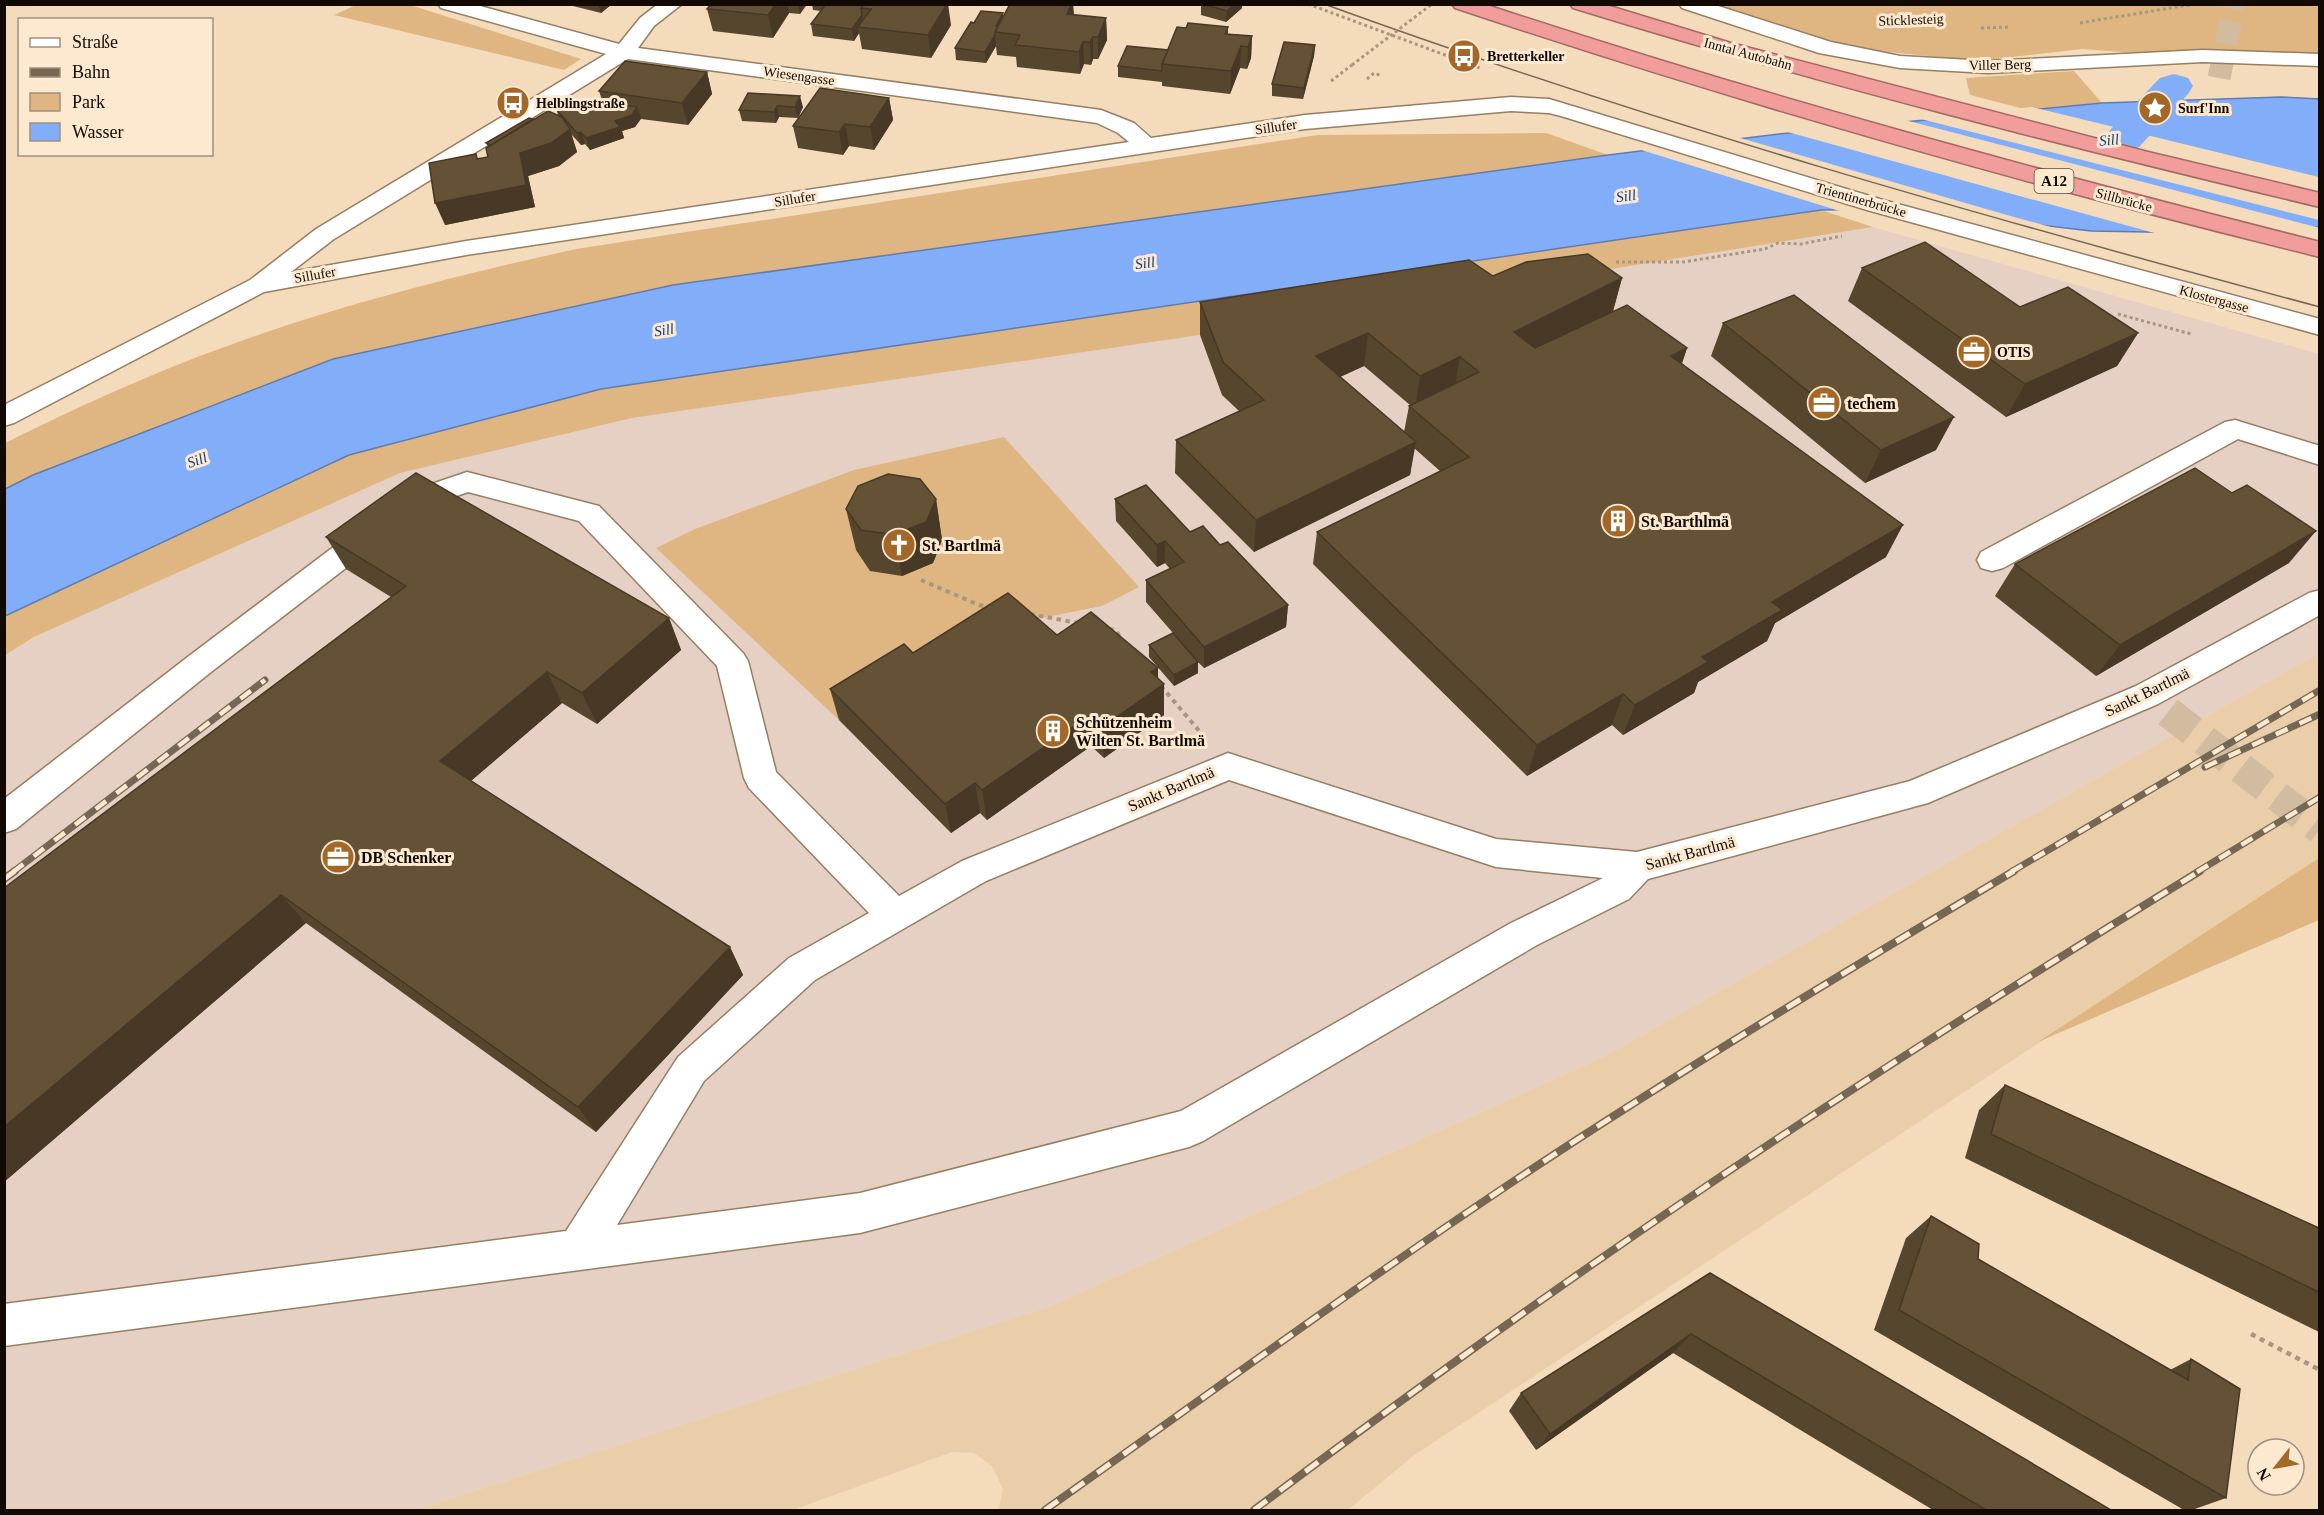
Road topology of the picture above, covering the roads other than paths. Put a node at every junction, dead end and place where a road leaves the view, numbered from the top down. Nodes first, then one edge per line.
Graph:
1 (448, 4) edge
2 (672, 4) edge
3 (1462, 4) edge
4 (1580, 4) edge
5 (1689, 4) edge
6 (624, 52) junction
7 (2319, 60) edge
8 (1616, 125) joint
9 (1146, 146) junction
10 (2319, 200) edge
11 (2319, 250) edge
12 (2109, 270) joint
13 (257, 286) junction
14 (2319, 327) edge
15 (4, 417) edge
16 (2319, 456) edge
17 (1992, 560) dead end
18 (2319, 601) edge
19 (4, 819) edge
20 (1637, 867) junction
21 (895, 916) junction
22 (578, 1250) junction
23 (4, 1325) edge

1 - 6 street, Wiesengasse
2 - 6 street
3 - 11 highway, Sillbrücke / A12
4 - 10 highway, Inntal Autobahn
5 - 7 street, Viller Berg
6 - 9 street, Wiesengasse
6 - 13 street
8 - 9 street, Sillufer
8 - 12 street, Trientinerbrücke
9 - 13 street, Sillufer
12 - 14 street, Klostergasse
13 - 15 street, Sillufer
16 - 17 street
18 - 20 street, Sankt Bartlmä
19 - 21 street
20 - 21 street, Sankt Bartlmä
20 - 22 street
21 - 22 street, Sankt Bartlmä
22 - 23 street

